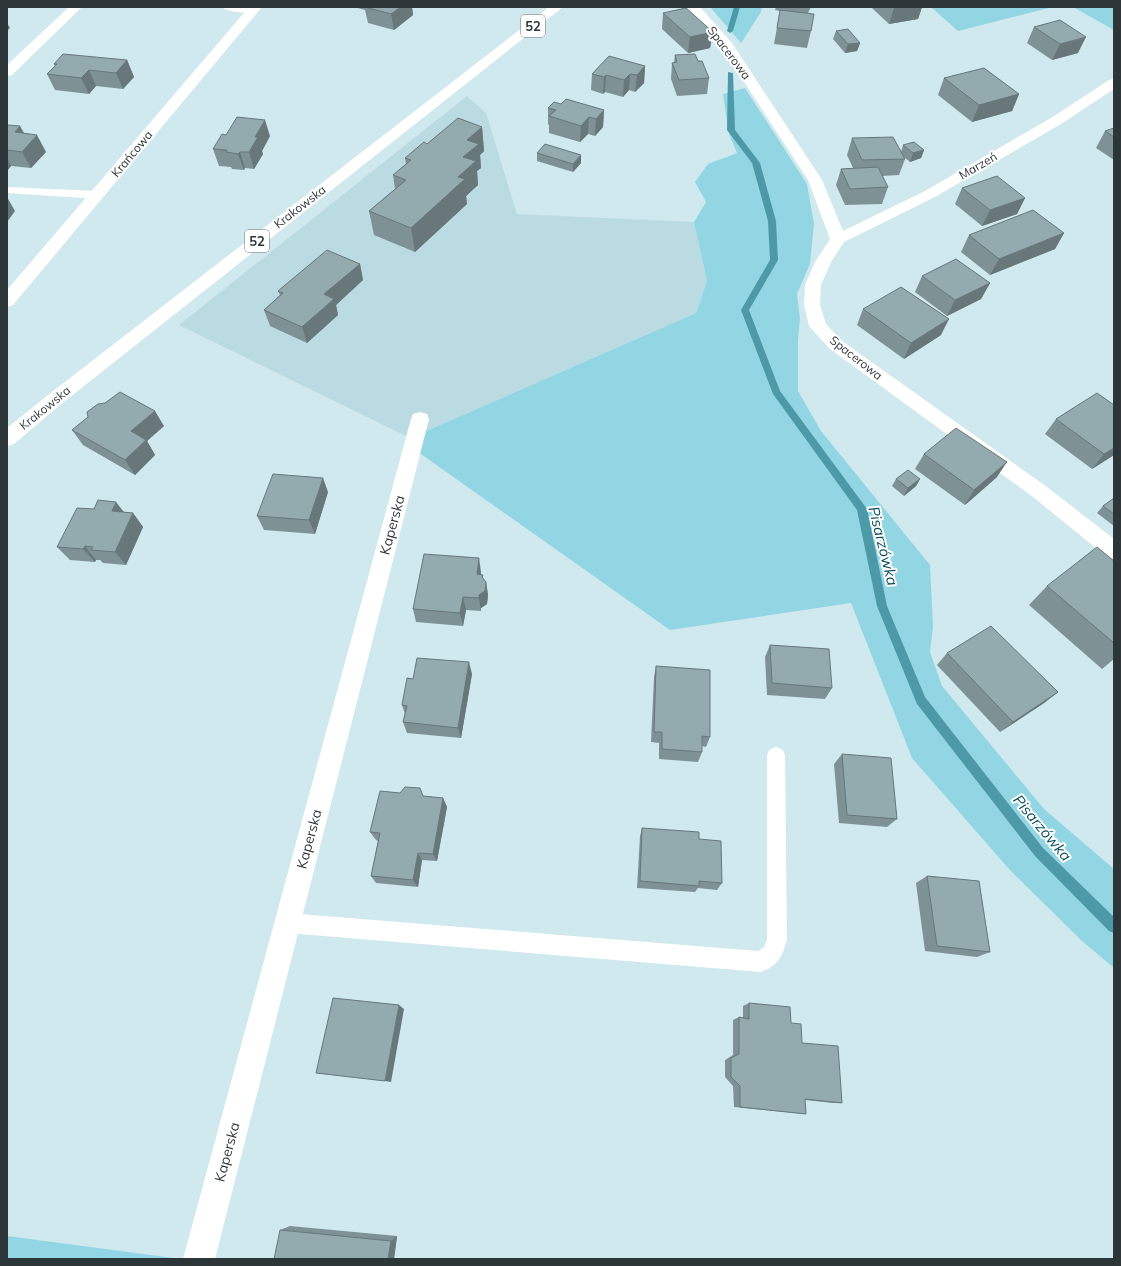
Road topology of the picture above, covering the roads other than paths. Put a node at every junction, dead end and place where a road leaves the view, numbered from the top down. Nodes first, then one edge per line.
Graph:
1 (76, 7) edge
2 (227, 7) edge
3 (557, 7) edge
4 (693, 7) edge
5 (255, 8) edge
6 (7, 72) edge
7 (1114, 83) edge
8 (7, 190) edge
9 (98, 195) junction
10 (838, 239) junction
11 (7, 301) edge
12 (420, 419) dead end
13 (7, 439) edge
14 (1114, 551) edge
15 (776, 756) dead end
16 (287, 923) junction
17 (199, 1259) edge

1 - 6 street
2 - 5 lane
3 - 13 street, Krakowska / 52
4 - 10 street, Spacerowa
5 - 9 street, Krańcowa
7 - 10 street, Marzeń
8 - 9 lane
9 - 11 street, Krańcowa
10 - 14 street, Spacerowa
12 - 16 street, Kaperska
15 - 16 lane
16 - 17 street, Kaperska

